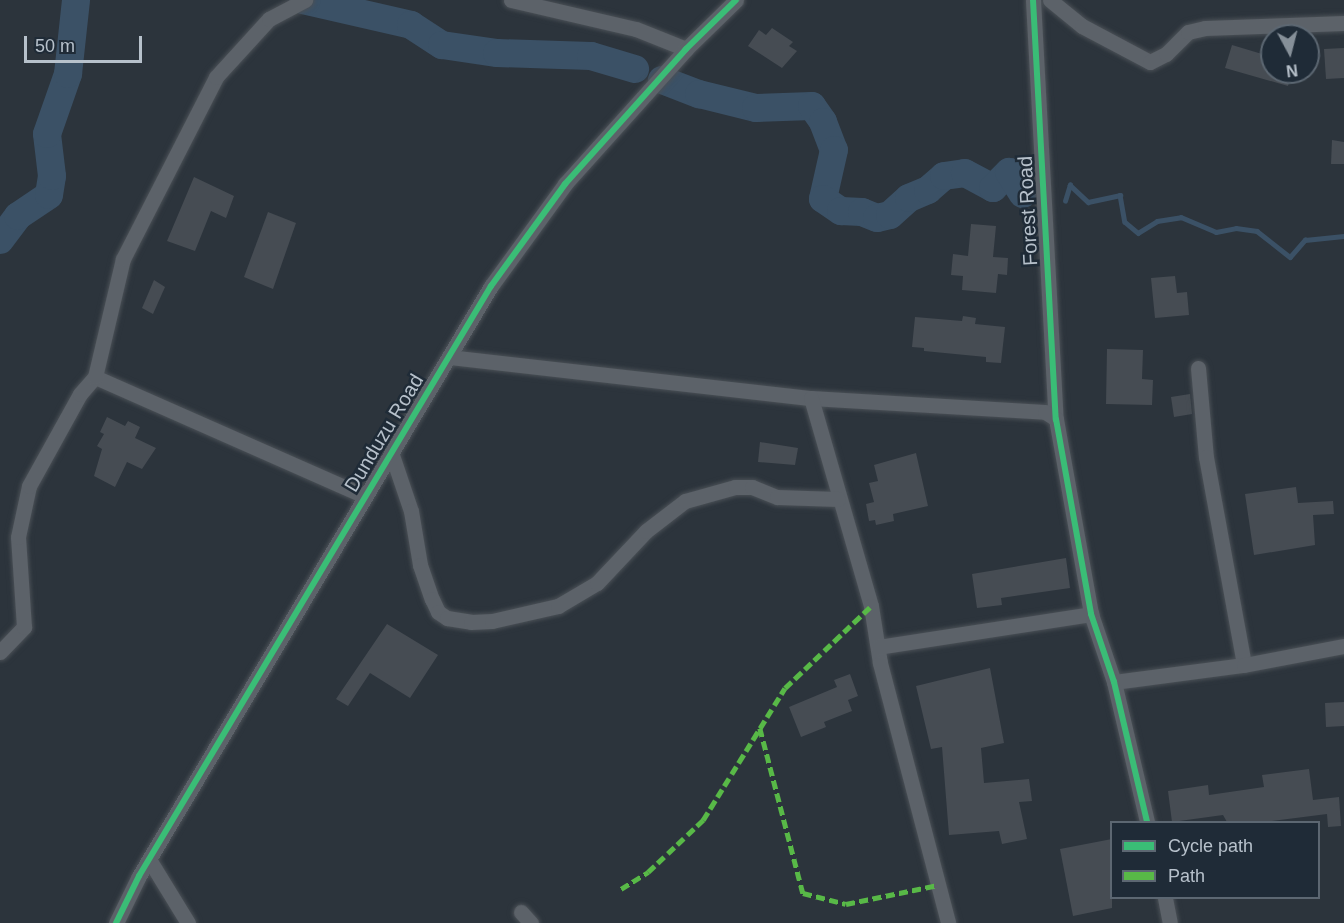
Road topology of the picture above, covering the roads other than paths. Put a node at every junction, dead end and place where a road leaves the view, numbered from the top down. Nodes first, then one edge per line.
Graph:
1 (305, 0) edge
2 (510, 0) edge
3 (736, 0) edge
4 (1033, 0) edge
5 (1050, 0) edge
6 (1344, 23) edge
7 (686, 49) junction
8 (449, 357) junction
9 (1198, 368) dead end
10 (95, 377) junction
11 (811, 398) junction
12 (1056, 419) junction
13 (392, 455) junction
14 (364, 496) junction
15 (838, 499) junction
16 (1091, 614) junction
17 (1344, 646) edge
18 (878, 647) junction
19 (0, 652) edge
20 (1244, 665) junction
21 (1114, 682) junction
22 (1147, 821) edge
23 (150, 861) junction
24 (1165, 899) edge
25 (116, 923) edge
26 (188, 923) edge
27 (948, 923) edge
28 (1170, 923) edge

1 - 10 street
2 - 7 street
3 - 7 street, Dunduzu Road
4 - 12 street, Forest Road
5 - 6 street
7 - 8 street, Dunduzu Road
8 - 11 street
8 - 13 street, Dunduzu Road
9 - 20 street
10 - 14 street
10 - 19 street
11 - 12 street
11 - 15 street
12 - 16 street, Forest Road
13 - 14 street, Dunduzu Road
13 - 15 street
14 - 23 street, Dunduzu Road
15 - 18 street
16 - 18 street
16 - 21 street, Forest Road
17 - 20 street
18 - 27 street
20 - 21 street
21 - 22 street, Forest Road
23 - 25 street, Dunduzu Road
23 - 26 street
24 - 28 street

